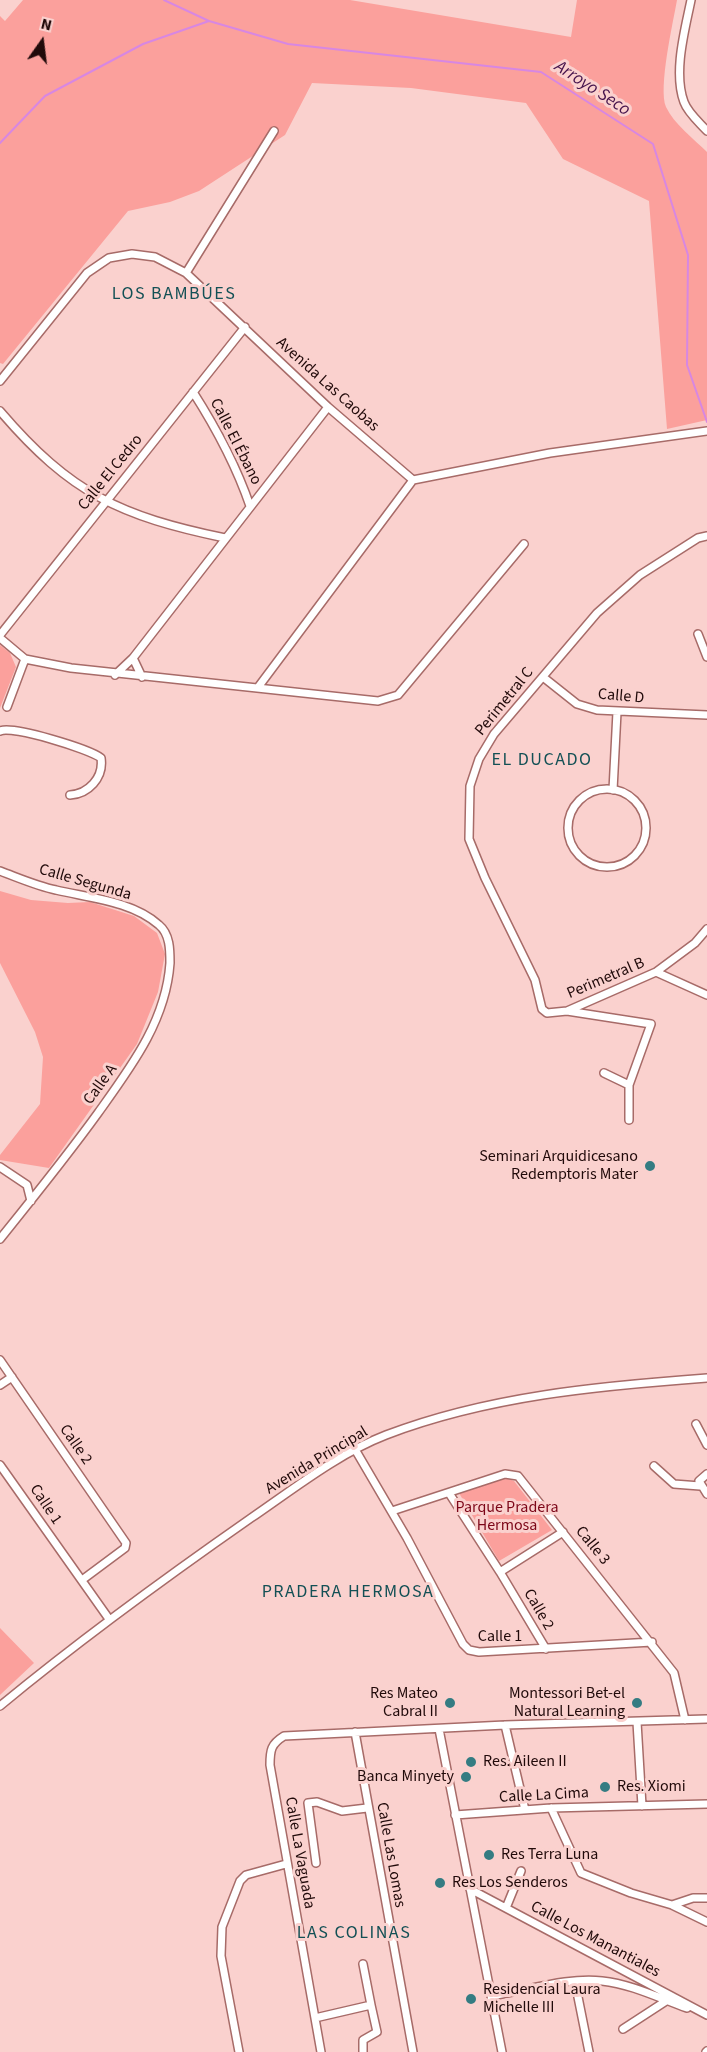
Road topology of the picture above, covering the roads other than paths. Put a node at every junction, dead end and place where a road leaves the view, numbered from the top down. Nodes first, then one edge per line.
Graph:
1 (691, 0) edge
2 (274, 131) dead end
3 (707, 131) edge
4 (186, 273) junction
5 (244, 327) junction
6 (0, 381) edge
7 (193, 392) junction
8 (328, 407) junction
9 (0, 411) edge
10 (703, 431) edge
11 (413, 480) junction
12 (106, 501) junction
13 (250, 506) junction
14 (707, 536) edge
15 (225, 538) junction
16 (524, 544) dead end
17 (698, 634) dead end
18 (0, 637) edge
19 (707, 657) edge
20 (133, 658) junction
21 (25, 659) junction
22 (115, 675) junction
23 (142, 677) junction
24 (543, 677) junction
25 (259, 686) junction
26 (7, 707) dead end
27 (617, 712) junction
28 (707, 715) edge
29 (0, 731) edge
30 (613, 790) junction
31 (70, 795) dead end
32 (0, 871) edge
33 (161, 926) joint
34 (707, 929) edge
35 (656, 972) junction
36 (707, 995) edge
37 (567, 1011) junction
38 (547, 1013) joint
39 (604, 1073) dead end
40 (629, 1085) junction
41 (629, 1120) dead end
42 (0, 1167) edge
43 (31, 1201) junction
44 (0, 1239) edge
45 (0, 1360) edge
46 (12, 1377) junction
47 (707, 1378) edge
48 (0, 1385) edge
49 (696, 1424) dead end
50 (707, 1445) edge
51 (356, 1451) junction
52 (0, 1465) edge
53 (654, 1466) dead end
54 (707, 1474) edge
55 (700, 1486) junction
56 (449, 1493) junction
57 (707, 1494) edge
58 (392, 1511) junction
59 (563, 1532) junction
60 (500, 1572) junction
61 (82, 1580) junction
62 (109, 1619) junction
63 (652, 1642) junction
64 (546, 1649) junction
65 (0, 1706) edge
66 (707, 1719) edge
67 (686, 1720) junction
68 (637, 1722) junction
69 (505, 1725) junction
70 (439, 1729) junction
71 (355, 1732) junction
72 (707, 1804) edge
73 (642, 1806) junction
74 (367, 1808) junction
75 (550, 1808) junction
76 (525, 1809) junction
77 (455, 1815) junction
78 (316, 1863) dead end
79 (286, 1864) junction
80 (521, 1871) dead end
81 (470, 1889) junction
82 (707, 1898) edge
83 (672, 1905) junction
84 (506, 1908) junction
85 (707, 1922) edge
86 (363, 1964) dead end
87 (575, 1982) junction
88 (491, 1996) junction
89 (666, 2001) junction
90 (371, 2005) junction
91 (707, 2016) edge
92 (315, 2018) junction
93 (623, 2029) dead end
94 (239, 2052) edge
95 (321, 2052) edge
96 (363, 2052) edge
97 (413, 2052) edge
98 (502, 2052) edge
99 (589, 2052) edge

1 - 3 street
2 - 4 street
4 - 5 street, Avenida Las Caobas
4 - 6 street, Avenida Las Caobas
5 - 7 street, Calle El Cedro
5 - 8 street, Avenida Las Caobas
7 - 12 street, Calle El Cedro
7 - 13 street, Calle El Ébano
8 - 11 street, Avenida Las Caobas
8 - 13 street
9 - 12 street
10 - 11 street
11 - 25 street
12 - 15 street
12 - 18 street, Calle El Cedro
13 - 15 street
14 - 24 street, Perimetral C
15 - 20 street
16 - 25 street
17 - 19 street
18 - 21 street
20 - 22 street
20 - 23 street
21 - 22 street
21 - 26 street
22 - 23 street
23 - 25 street
24 - 27 street, Calle D
24 - 38 street, Perimetral C
27 - 28 street, Calle D
27 - 30 street
29 - 31 street
30 - 30 street
32 - 33 street, Calle Segunda
33 - 43 street, Calle A
34 - 35 street
35 - 36 street, Perimetral B
35 - 37 street, Perimetral B
37 - 38 street, Perimetral B
37 - 40 street
39 - 40 street
40 - 41 street
42 - 43 street
43 - 44 street, Calle A
45 - 46 street, Calle 2
46 - 48 street
46 - 61 street, Calle 2
47 - 51 street, Avenida Principal
49 - 50 street
51 - 58 street, Calle 1
51 - 62 street, Avenida Principal
52 - 61 street, Calle 1
53 - 55 street
54 - 55 street
55 - 57 street
56 - 58 street, Calle 3
56 - 59 street, Calle 3
56 - 60 street, Calle 2
58 - 64 street, Calle 1
59 - 60 street
59 - 63 street, Calle 3
60 - 64 street, Calle 2
61 - 62 street, Calle 1
62 - 65 street, Avenida Principal
63 - 64 street, Calle 1
63 - 67 street, Calle 3
66 - 67 street
67 - 68 street
68 - 69 street
68 - 73 street
69 - 70 street
69 - 76 street
70 - 71 street
70 - 77 street
71 - 74 street, Calle Las Lomas
71 - 79 street, Calle La Vaguada
72 - 73 street, Calle La Cima
73 - 75 street, Calle La Cima
74 - 78 street
74 - 97 street, Calle Las Lomas
75 - 76 street, Calle La Cima
75 - 83 street
76 - 77 street, Calle La Cima
77 - 81 street
79 - 92 street, Calle La Vaguada
79 - 94 street
80 - 84 street
81 - 84 street, Calle Los Manantiales
81 - 88 street
82 - 83 street
83 - 85 street
84 - 91 street, Calle Los Manantiales
86 - 90 street
87 - 88 street
87 - 89 street
87 - 99 street
88 - 98 street
89 - 91 street
89 - 93 street
90 - 92 street
90 - 96 street
92 - 95 street, Calle La Vaguada

